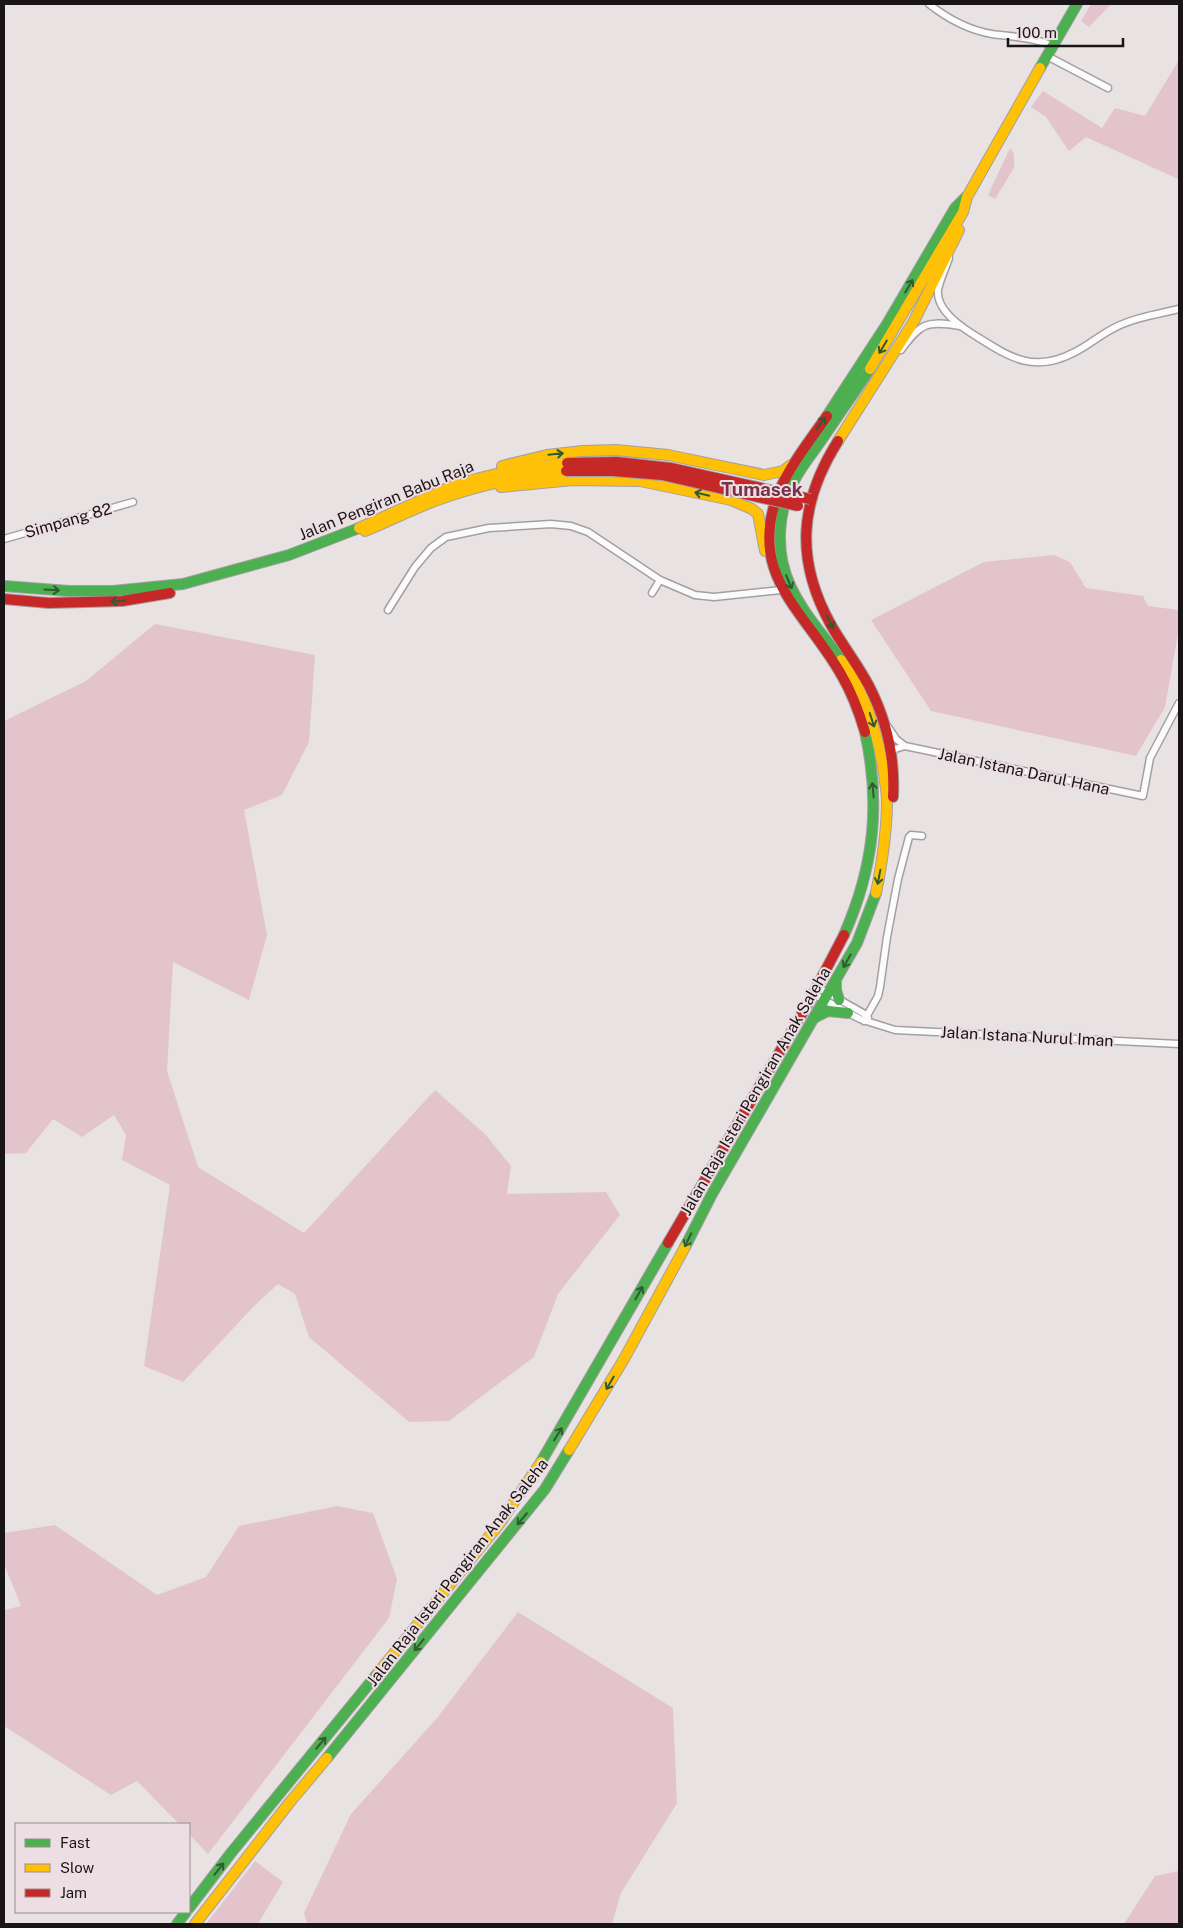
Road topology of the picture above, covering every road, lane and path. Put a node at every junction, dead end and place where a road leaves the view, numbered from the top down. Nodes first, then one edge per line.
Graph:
1 (929, 4) edge
2 (1077, 4) edge
3 (1053, 46) junction
4 (1047, 56) junction
5 (1108, 88) dead end
6 (967, 197) junction
7 (961, 215) junction
8 (955, 240) junction
9 (1179, 310) edge
10 (960, 326) junction
11 (884, 369) junction
12 (793, 463) junction
13 (743, 472) junction
14 (461, 488) junction
15 (732, 500) junction
16 (133, 502) dead end
17 (809, 504) junction
18 (4, 539) edge
19 (774, 570) junction
20 (660, 580) junction
21 (4, 586) edge
22 (781, 590) junction
23 (652, 592) dead end
24 (4, 599) edge
25 (388, 610) dead end
26 (1179, 703) edge
27 (883, 718) junction
28 (905, 746) junction
29 (891, 755) junction
30 (887, 822) junction
31 (922, 836) dead end
32 (836, 980) junction
33 (815, 991) junction
34 (826, 997) junction
35 (839, 1000) junction
36 (848, 1013) junction
37 (814, 1018) junction
38 (865, 1018) junction
39 (1179, 1044) edge
40 (190, 1906) edge
41 (190, 1908) edge
42 (185, 1913) edge
43 (202, 1915) junction
44 (177, 1924) edge
45 (195, 1924) edge

1 - 3 street
2 - 3 main road, Jalan Raja Isteri Pengiran Anak Saleha
3 - 4 main road, Jalan Raja Isteri Pengiran Anak Saleha
4 - 5 street
4 - 6 main road, Jalan Raja Isteri Pengiran Anak Saleha
6 - 7 main road, Jalan Raja Isteri Pengiran Anak Saleha
12 -> 6 main road, Jalan Raja Isteri Pengiran Anak Saleha
7 - 8 main road
7 -> 30 main road, Jalan Raja Isteri Pengiran Anak Saleha
8 - 10 street
8 - 11 main road
9 - 10 street
10 - 11 street
11 - 17 main road
12 - 13 main road
12 - 19 main road, Jalan Raja Isteri Pengiran Anak Saleha
14 -> 13 main road
13 - 15 main road
15 -> 14 main road
14 - 17 main road, Jalan Pengiran Babu Raja, bridge
21 -> 14 main road, Jalan Pengiran Babu Raja
14 -> 24 main road, Jalan Pengiran Babu Raja
15 - 19 main road
16 - 18 street, Simpang 82
17 -> 27 main road
19 - 22 main road, Jalan Raja Isteri Pengiran Anak Saleha
20 - 22 street
20 - 23 street
20 - 25 street
33 -> 22 main road, Jalan Raja Isteri Pengiran Anak Saleha
26 - 28 street, Jalan Istana Darul Hana
27 - 28 street
27 - 29 main road
28 - 29 street
29 - 30 main road
30 -> 32 main road, Jalan Raja Isteri Pengiran Anak Saleha
31 - 38 street
32 - 34 main road, Jalan Raja Isteri Pengiran Anak Saleha
32 - 35 main road
33 - 34 street, Jalan Istana Nurul Iman
40 -> 33 main road, Jalan Raja Isteri Pengiran Anak Saleha
34 - 35 street, Jalan Istana Nurul Iman
34 - 36 street, Jalan Istana Nurul Iman
34 - 37 main road, Jalan Raja Isteri Pengiran Anak Saleha
35 - 38 street, Jalan Istana Nurul Iman
36 - 37 main road
36 - 38 street, Jalan Istana Nurul Iman
37 -> 43 main road, Jalan Raja Isteri Pengiran Anak Saleha
38 - 39 street, Jalan Istana Nurul Iman
41 - 43 street
42 - 44 main road
43 - 45 main road, Jalan Raja Isteri Pengiran Anak Saleha

